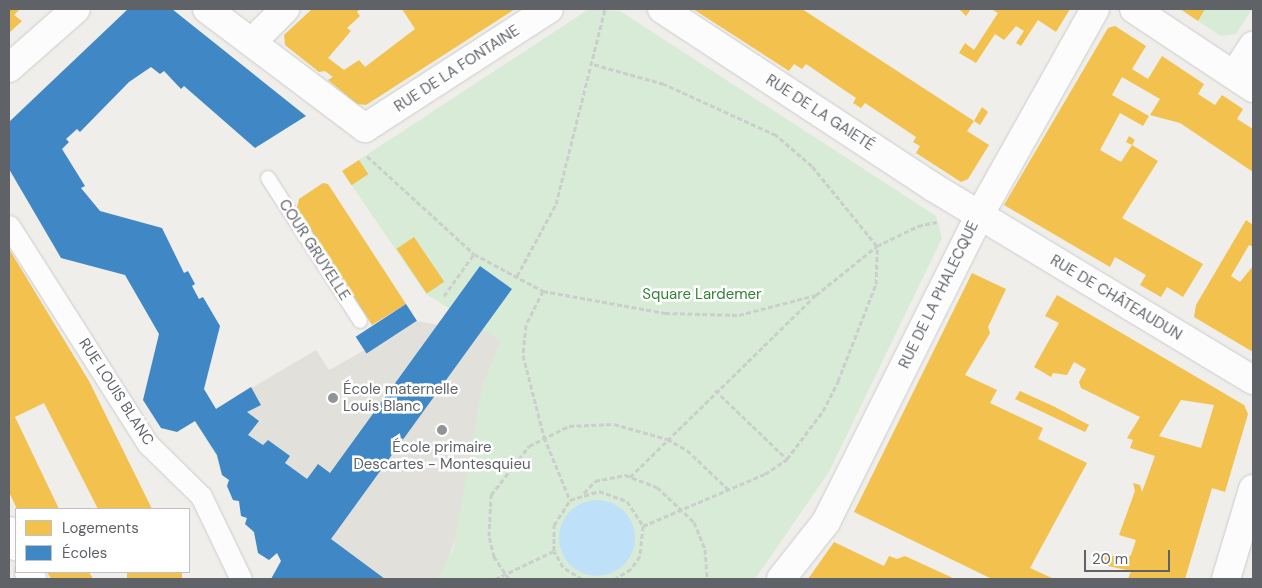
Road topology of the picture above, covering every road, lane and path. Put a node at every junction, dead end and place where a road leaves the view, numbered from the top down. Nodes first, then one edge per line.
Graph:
1 (76, 9) edge
2 (207, 9) edge
3 (284, 9) edge
4 (549, 9) edge
5 (605, 9) edge
6 (662, 9) edge
7 (1094, 9) edge
8 (1134, 9) edge
9 (252, 42) junction
10 (1253, 46) edge
11 (593, 64) junction
12 (9, 68) edge
13 (1244, 81) edge
14 (363, 138) junction
15 (268, 178) dead end
16 (980, 214) junction
17 (9, 226) edge
18 (877, 246) junction
19 (474, 254) junction
20 (517, 276) junction
21 (543, 291) junction
22 (816, 295) junction
23 (444, 296) dead end
24 (360, 321) dead end
25 (1253, 380) edge
26 (715, 390) junction
27 (544, 437) junction
28 (666, 439) junction
29 (787, 459) junction
30 (630, 477) junction
31 (1253, 489) edge
32 (729, 490) junction
33 (584, 493) junction
34 (570, 500) junction
35 (684, 509) junction
36 (643, 526) junction
37 (9, 531) edge
38 (15, 544) edge
39 (554, 552) junction
40 (504, 573) junction
41 (241, 579) edge
42 (495, 579) edge
43 (509, 579) edge
44 (582, 579) edge
45 (617, 579) edge
46 (707, 579) edge
47 (781, 579) edge
48 (1226, 579) edge

1 - 12 street
2 - 9 street
3 - 9 street
4 - 14 street, RUE DE LA FONTAINE
5 - 11 path
6 - 16 street, RUE DE LA GAIETÉ
7 - 16 street, RUE DE LA PHALECQUE
8 - 13 street
9 - 14 street
10 - 13 street
11 - 18 path
11 - 20 path
14 - 19 path
15 - 24 lane, COUR GRUYELLE
16 - 18 path
16 - 25 street, RUE DE CHÂTEAUDUN
16 - 47 street, RUE DE LA PHALECQUE
17 - 41 street, RUE LOUIS BLANC
18 - 22 path
18 - 29 path
19 - 20 path
19 - 23 path
20 - 21 path
21 - 22 path
21 - 27 path
22 - 26 path
26 - 28 path
26 - 29 path
27 - 28 path
27 - 34 path
27 - 40 path
28 - 30 path
28 - 32 path
29 - 32 path
30 - 33 path
30 - 35 path
31 - 48 street
32 - 35 path
33 - 34 path
33 - 36 path
34 - 39 path
35 - 36 path
35 - 46 path
36 - 45 path
37 - 38 street
39 - 40 path
39 - 44 path
40 - 42 path
40 - 43 path

